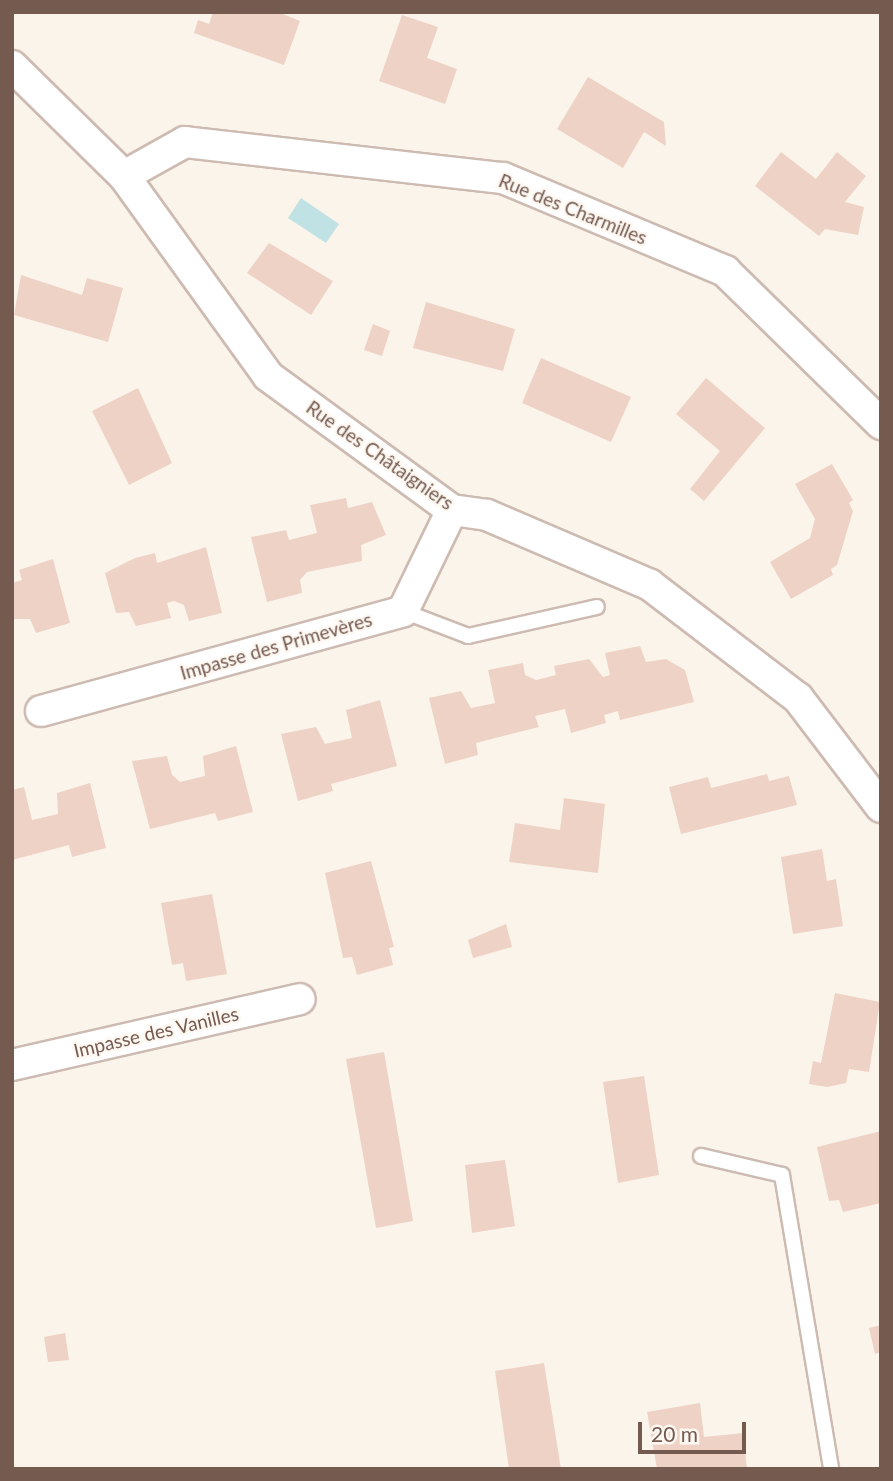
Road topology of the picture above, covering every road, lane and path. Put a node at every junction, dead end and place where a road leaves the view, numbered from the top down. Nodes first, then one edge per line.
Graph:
1 (12, 66) edge
2 (124, 176) junction
3 (881, 424) edge
4 (452, 510) junction
5 (597, 607) dead end
6 (403, 611) junction
7 (41, 711) dead end
8 (881, 807) edge
9 (300, 999) dead end
10 (12, 1065) edge
11 (701, 1156) dead end
12 (831, 1469) edge

1 - 2 street, Rue des Châtaigniers
2 - 3 street, Rue des Charmilles
2 - 4 street, Rue des Châtaigniers
4 - 6 street
4 - 8 street, Rue des Châtaigniers
5 - 6 lane
6 - 7 street, Impasse des Primevères
9 - 10 street, Impasse des Vanilles
11 - 12 lane

